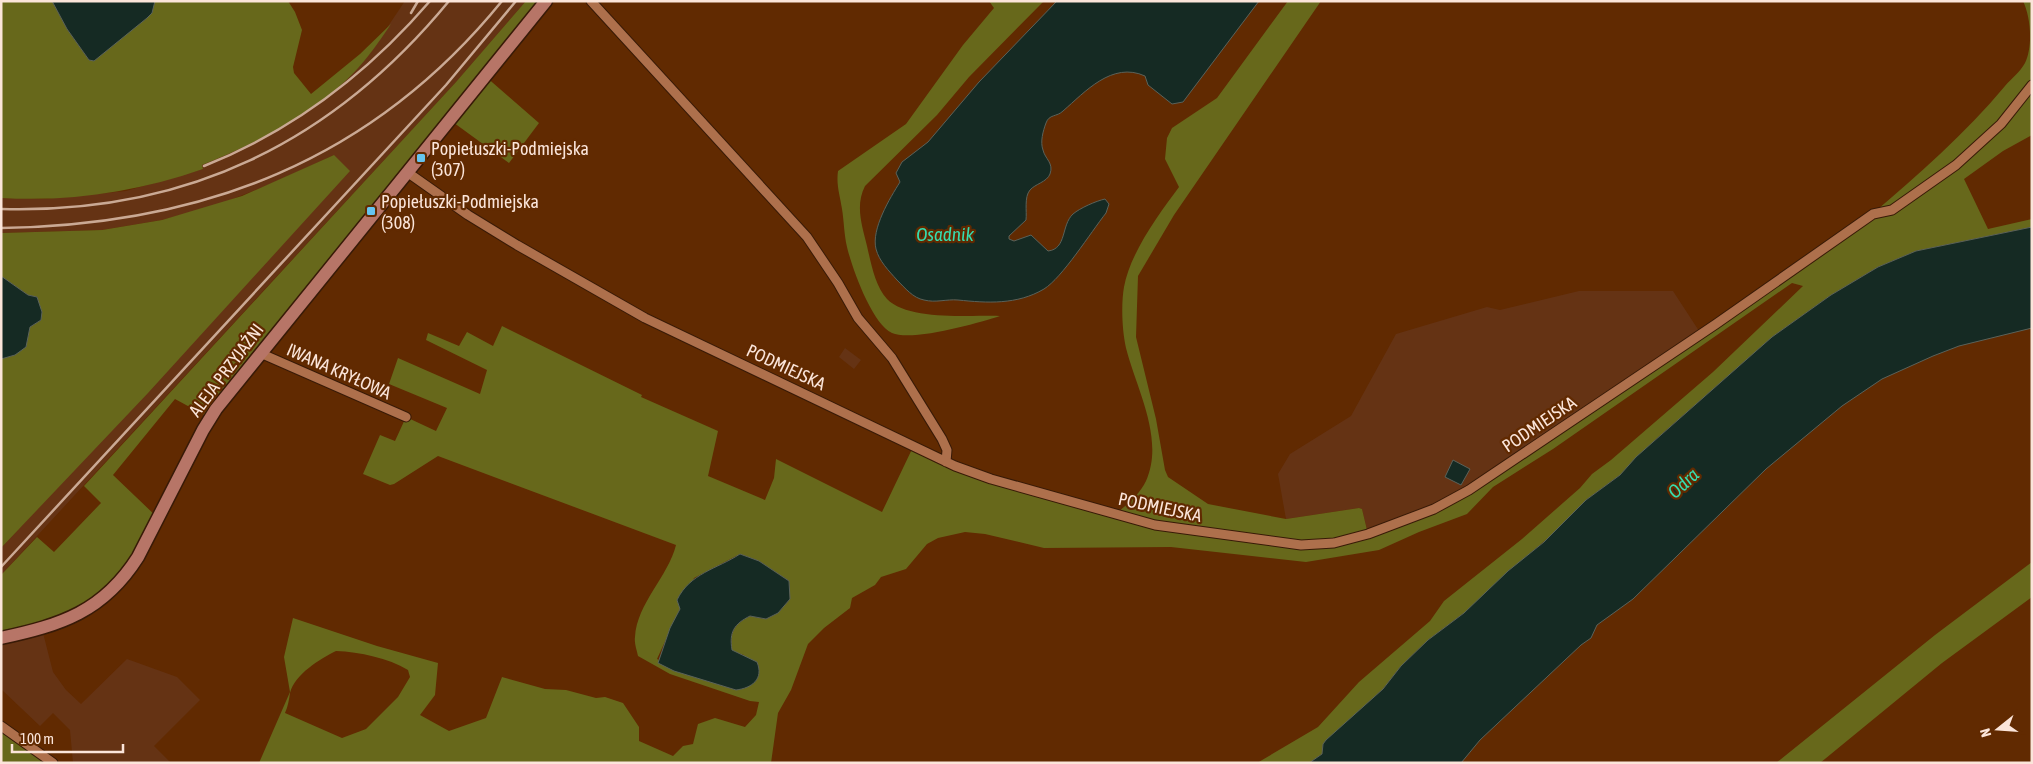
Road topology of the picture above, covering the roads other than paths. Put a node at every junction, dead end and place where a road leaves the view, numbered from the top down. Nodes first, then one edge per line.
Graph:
1 (546, 1) edge
2 (592, 1) edge
3 (2032, 85) edge
4 (410, 167) junction
5 (260, 353) junction
6 (406, 418) dead end
7 (946, 462) junction
8 (1, 638) edge
9 (1, 726) edge
10 (53, 763) edge

1 - 4 main road, ALEJA PRZYJAŹNI
2 - 7 street
3 - 7 street, PODMIEJSKA
4 - 5 main road, ALEJA PRZYJAŹNI
4 - 7 street, PODMIEJSKA
5 - 6 street, IWANA KRYŁOWA
5 - 8 main road, ALEJA PRZYJAŹNI
9 - 10 street

